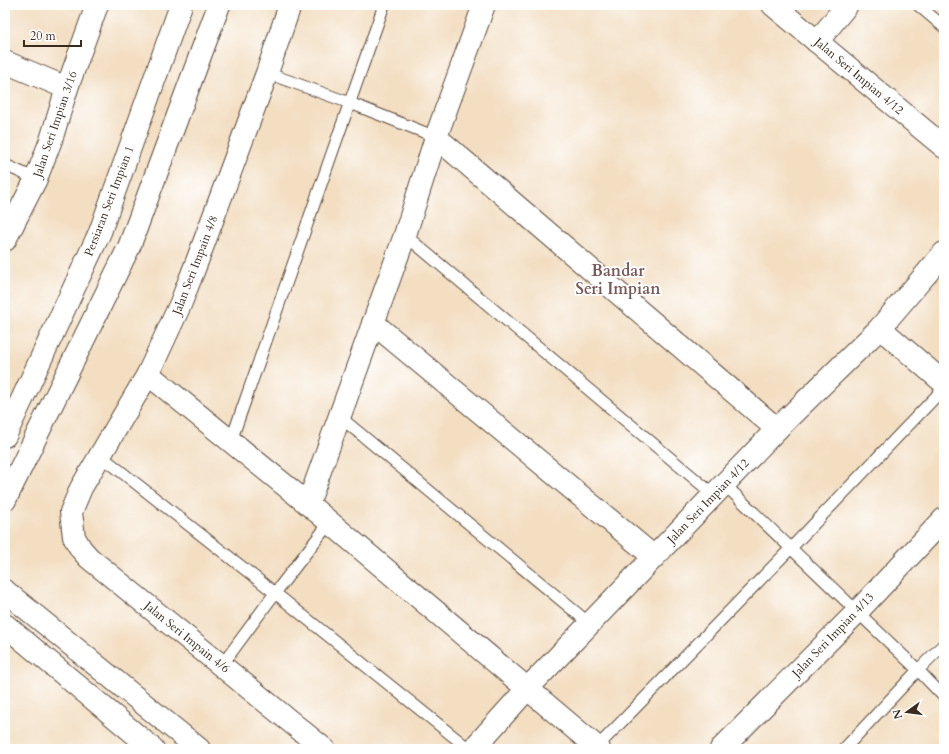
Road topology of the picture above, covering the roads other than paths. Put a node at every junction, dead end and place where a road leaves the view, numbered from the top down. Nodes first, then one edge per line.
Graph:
1 (181, 5) edge
2 (219, 5) edge
3 (290, 5) edge
4 (384, 5) edge
5 (484, 5) edge
6 (774, 5) edge
7 (847, 5) edge
8 (918, 5) edge
9 (95, 6) edge
10 (944, 27) edge
11 (817, 42) junction
12 (5, 62) edge
13 (267, 73) junction
14 (67, 88) junction
15 (350, 103) junction
16 (436, 137) junction
17 (944, 147) edge
18 (5, 165) edge
19 (36, 179) junction
20 (405, 235) junction
21 (5, 240) edge
22 (942, 260) edge
23 (373, 323) junction
24 (880, 328) junction
25 (148, 374) junction
26 (944, 382) edge
27 (944, 388) edge
28 (340, 417) junction
29 (777, 429) junction
30 (5, 436) edge
31 (231, 441) junction
32 (100, 456) junction
33 (719, 490) junction
34 (5, 500) edge
35 (308, 504) junction
36 (71, 512) joint
37 (944, 519) edge
38 (330, 522) junction
39 (791, 548) junction
40 (654, 557) junction
41 (5, 591) edge
42 (275, 593) junction
43 (857, 612) junction
44 (590, 624) junction
45 (5, 625) edge
46 (944, 644) edge
47 (222, 666) junction
48 (918, 670) junction
49 (527, 689) junction
50 (944, 697) edge
51 (598, 748) edge
52 (153, 749) edge
53 (199, 749) edge
54 (324, 749) edge
55 (469, 749) edge
56 (473, 749) edge
57 (721, 749) edge
58 (844, 749) edge

1 - 30 street, Persiaran Seri Impian 1
2 - 34 street
3 - 13 street, Jalan Seri Impain 4/8
4 - 15 lane
5 - 16 street
6 - 11 street, Jalan Seri Impian 4/12
7 - 11 street
8 - 10 lane
9 - 14 street, Jalan Seri Impian 3/16
11 - 17 street, Jalan Seri Impian 4/12
12 - 14 street
13 - 15 lane
13 - 25 street, Jalan Seri Impain 4/8
14 - 19 street, Jalan Seri Impian 3/16
15 - 16 lane
15 - 31 lane
16 - 20 street
16 - 29 street
18 - 19 lane
19 - 21 street, Jalan Seri Impian 3/16
20 - 23 street
20 - 33 lane
22 - 24 street, Jalan Seri Impian 4/12
23 - 28 street
23 - 40 street
24 - 26 street
24 - 29 street, Jalan Seri Impian 4/12
25 - 31 street
25 - 32 street, Jalan Seri Impain 4/8
27 - 39 lane
28 - 35 street
28 - 44 lane
29 - 33 street, Jalan Seri Impian 4/12
31 - 35 street
32 - 36 street, Jalan Seri Impain 4/8
32 - 42 lane
33 - 39 lane
33 - 40 street, Jalan Seri Impian 4/12
35 - 38 street
36 - 47 street, Jalan Seri Impain 4/6
37 - 43 street, Jalan Seri Impian 4/13
38 - 42 lane
38 - 49 street
39 - 43 lane
39 - 51 lane
40 - 44 street, Jalan Seri Impian 4/12
41 - 53 street
42 - 47 lane
42 - 55 lane
43 - 48 lane
43 - 57 street, Jalan Seri Impian 4/13
44 - 49 street, Jalan Seri Impian 4/12
45 - 52 street
46 - 48 lane
47 - 54 street, Jalan Seri Impain 4/6
48 - 50 lane
48 - 58 lane
49 - 51 street
49 - 56 street, Jalan Seri Impian 4/12

